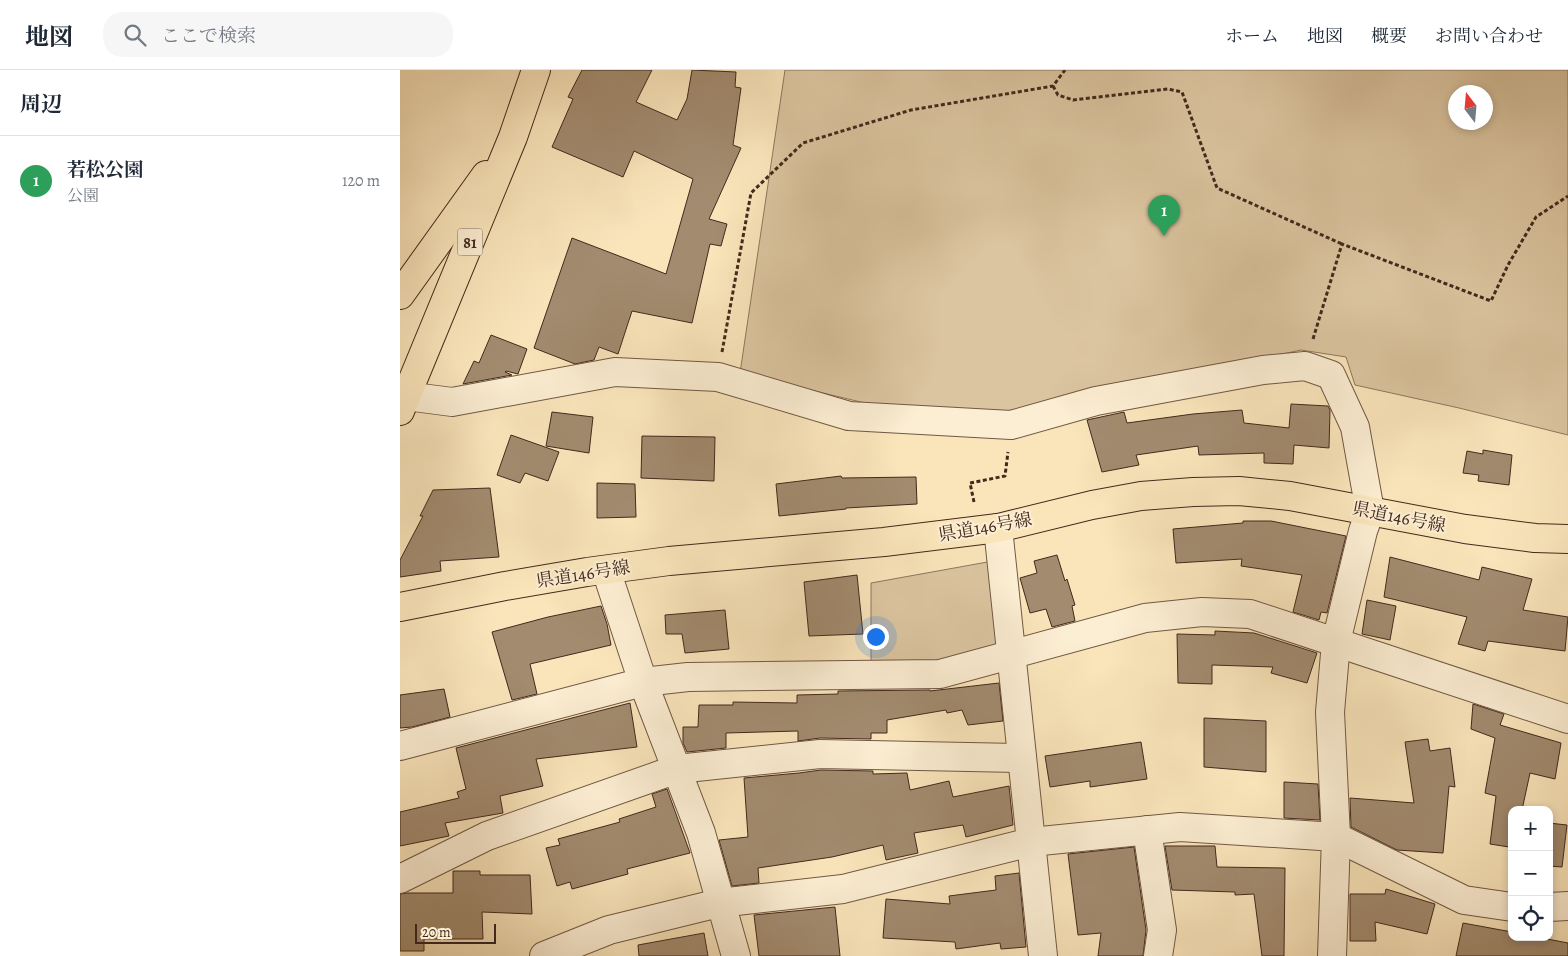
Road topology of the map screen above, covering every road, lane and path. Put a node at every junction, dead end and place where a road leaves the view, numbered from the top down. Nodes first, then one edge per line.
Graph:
1 (536, 70) edge
2 (1065, 70) edge
3 (1053, 86) junction
4 (513, 137) junction
5 (1568, 196) edge
6 (1342, 244) junction
7 (400, 295) edge
8 (1305, 366) junction
9 (718, 377) junction
10 (403, 404) edge
11 (1011, 425) junction
12 (974, 502) dead end
13 (1370, 511) junction
14 (998, 528) junction
15 (1568, 539) edge
16 (606, 570) junction
17 (400, 607) edge
18 (1336, 642) junction
19 (1012, 654) junction
20 (642, 682) junction
21 (1568, 719) edge
22 (400, 746) edge
23 (1022, 758) junction
24 (677, 769) junction
25 (1147, 830) junction
26 (1336, 837) junction
27 (1031, 842) junction
28 (400, 879) edge
29 (719, 903) junction
30 (1508, 906) edge
31 (1568, 906) edge
32 (1553, 907) edge
33 (544, 956) edge
34 (736, 956) edge
35 (1043, 956) edge
36 (1158, 956) edge
37 (1332, 956) edge

1 - 4 main road, 81
2 - 3 path
3 - 6 path
3 - 9 path
4 - 7 main road, 81
4 - 10 main road, 81
5 - 6 path
6 - 8 path
8 - 11 street
8 - 13 street
9 - 10 street
9 - 11 street
11 - 12 path
13 - 14 main road, 県道146号線
13 - 15 main road, 県道146号線
13 - 18 street
14 - 16 main road, 県道146号線
14 - 19 street
16 - 17 main road, 県道146号線
16 - 20 street
18 - 19 street
18 - 21 street
18 - 26 street
19 - 20 street
19 - 23 street
20 - 22 street
20 - 24 street
23 - 24 street
23 - 27 street
24 - 28 street
24 - 29 street
25 - 26 street
25 - 27 street
25 - 36 street
26 - 30 street
26 - 37 street
27 - 29 street
27 - 35 street
29 - 33 street
29 - 34 street
31 - 32 street

